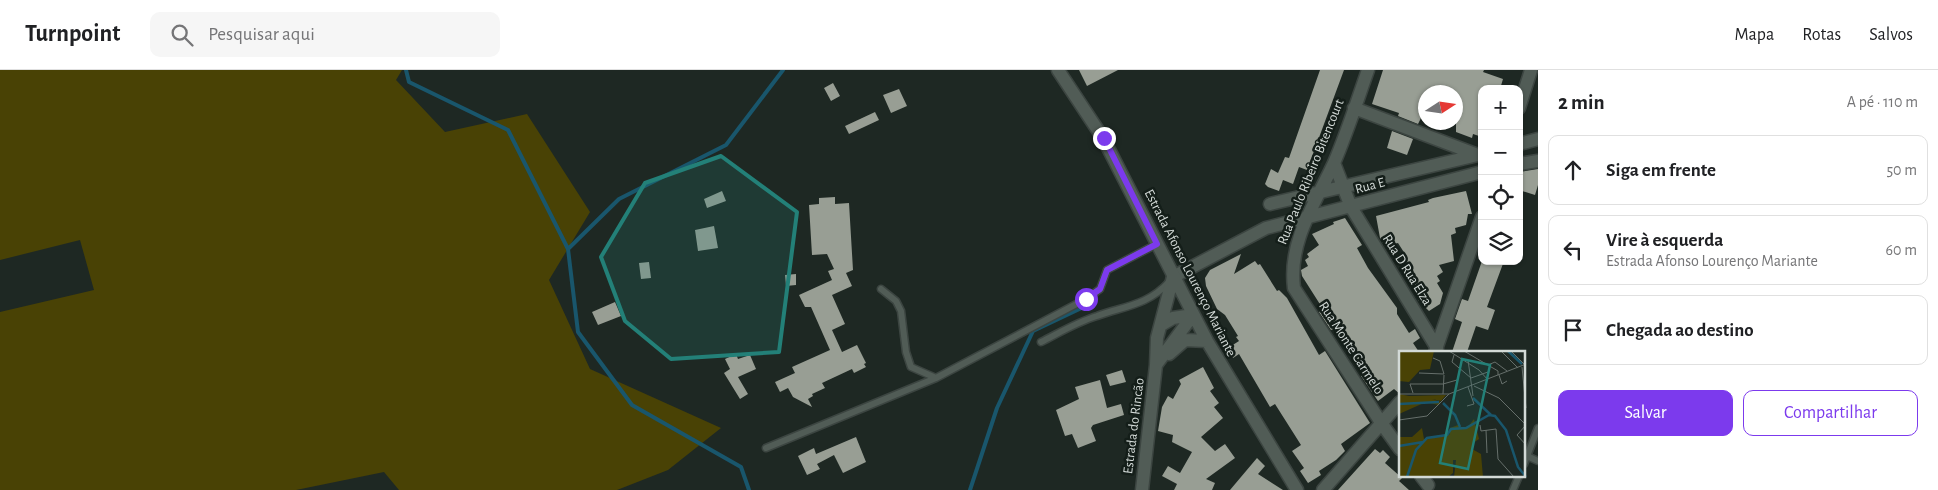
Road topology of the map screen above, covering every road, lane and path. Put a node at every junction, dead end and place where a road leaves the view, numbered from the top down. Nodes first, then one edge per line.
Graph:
1 (1058, 70) edge
2 (1368, 70) edge
3 (1529, 70) edge
4 (1523, 93) edge
5 (1354, 108) junction
6 (1538, 140) edge
7 (1523, 143) edge
8 (1478, 154) edge
9 (1478, 155) edge
10 (1538, 161) edge
11 (1523, 163) edge
12 (1334, 164) junction
13 (1478, 173) edge
14 (1344, 186) junction
15 (1318, 192) junction
16 (1270, 204) dead end
17 (1351, 207) junction
18 (1307, 218) junction
19 (1481, 220) edge
20 (1157, 244) junction
21 (1173, 277) junction
22 (1294, 288) joint
23 (881, 289) dead end
24 (1193, 315) junction
25 (1161, 325) junction
26 (1207, 341) junction
27 (1040, 342) dead end
28 (1436, 350) edge
29 (1156, 366) junction
30 (936, 378) junction
31 (1399, 403) edge
32 (1382, 424) junction
33 (1538, 428) edge
34 (766, 448) dead end
35 (1399, 448) edge
36 (1527, 456) joint
37 (1538, 461) edge
38 (1518, 478) edge
39 (1142, 490) edge
40 (1297, 490) edge
41 (1323, 490) edge
42 (1513, 490) edge

1 - 20 street, Estrada Afonso Lourenço Mariante
2 - 5 street, Rua Paulo Ribeiro Bitencourt
3 - 4 street
5 - 8 street
5 - 12 street, Rua Paulo Ribeiro Bitencourt
6 - 7 street
9 - 14 street
10 - 11 street
12 - 14 street, Rua D Rua Elza
12 - 15 street, Rua Paulo Ribeiro Bitencourt
13 - 17 street, Rua E
14 - 15 street
14 - 17 street, Rua D Rua Elza
15 - 16 street
15 - 18 street, Rua Paulo Ribeiro Bitencourt
17 - 18 street, Rua E
17 - 28 street, Rua D Rua Elza
18 - 21 street, Rua E
18 - 22 street, Rua Paulo Ribeiro Bitencourt
19 - 28 street
20 - 21 street, Estrada Afonso Lourenço Mariante
20 - 30 lane
21 - 24 street, Estrada Afonso Lourenço Mariante
21 - 25 street, Estrada do Rincão
21 - 27 lane
22 - 32 street, Rua Monte Carmelo
23 - 30 lane
24 - 25 street
24 - 26 street, Estrada Afonso Lourenço Mariante
24 - 29 street, Estrada do Rincão
25 - 29 street, Estrada do Rincão
26 - 29 street
26 - 40 street, Estrada Afonso Lourenço Mariante
29 - 39 street, Estrada do Rincão
30 - 34 lane
31 - 32 street
32 - 35 street, Rua Monte Carmelo
32 - 41 street
33 - 36 lane
36 - 37 lane
38 - 42 lane

